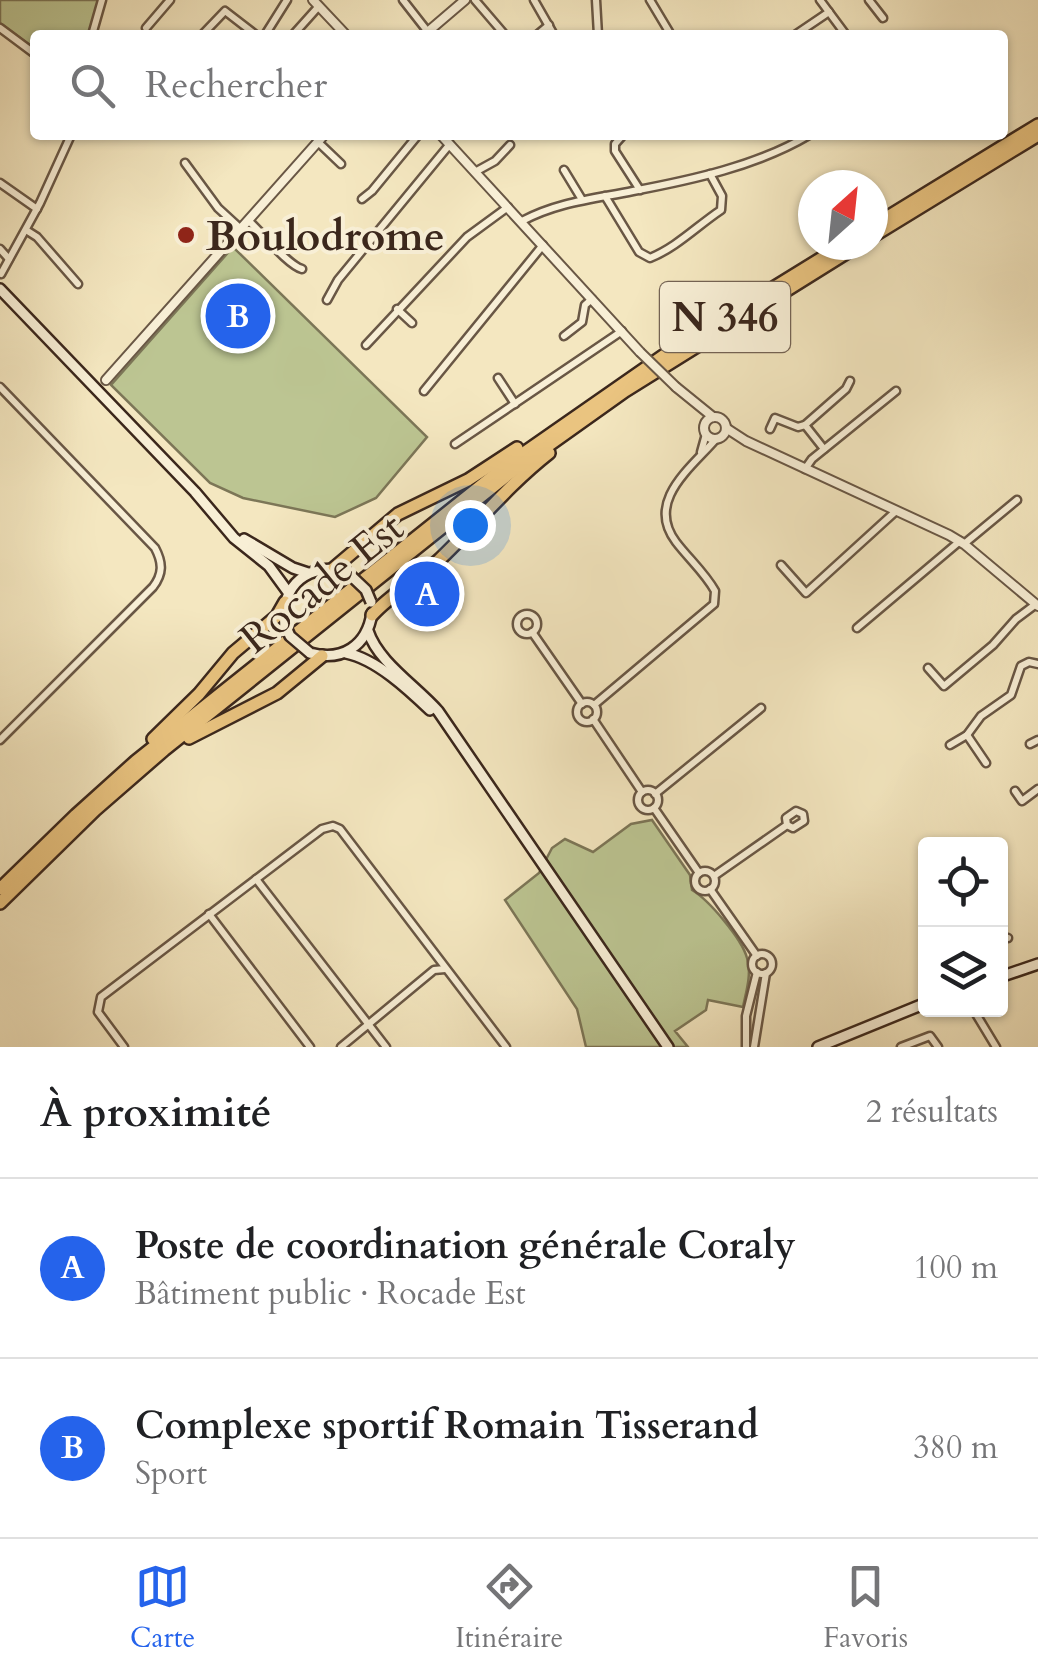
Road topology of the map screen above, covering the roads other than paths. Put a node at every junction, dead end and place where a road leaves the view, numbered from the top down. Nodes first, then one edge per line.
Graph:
1 (102, 0) edge
2 (170, 0) edge
3 (287, 0) edge
4 (402, 0) edge
5 (465, 0) edge
6 (475, 0) edge
7 (534, 0) edge
8 (596, 0) edge
9 (650, 0) edge
10 (820, 0) edge
11 (869, 0) edge
12 (316, 3) edge
13 (829, 12) junction
14 (882, 18) dead end
15 (549, 25) junction
16 (0, 28) edge
17 (146, 28) dead end
18 (93, 30) edge
19 (207, 30) edge
20 (255, 30) edge
21 (266, 30) edge
22 (298, 30) edge
23 (341, 30) edge
24 (424, 30) edge
25 (430, 30) edge
26 (501, 30) edge
27 (543, 30) edge
28 (552, 30) edge
29 (598, 30) edge
30 (668, 30) edge
31 (802, 30) edge
32 (842, 30) edge
33 (10, 36) junction
34 (4, 44) dead end
35 (30, 50) edge
36 (1038, 125) edge
37 (1038, 135) edge
38 (70, 140) edge
39 (320, 140) edge
40 (322, 140) edge
41 (414, 140) edge
42 (446, 140) edge
43 (619, 140) edge
44 (793, 140) edge
45 (800, 140) edge
46 (795, 143) junction
47 (450, 144) junction
48 (510, 145) dead end
49 (185, 163) dead end
50 (342, 164) dead end
51 (564, 170) dead end
52 (475, 172) junction
53 (710, 174) junction
54 (0, 183) edge
55 (640, 190) junction
56 (605, 196) junction
57 (582, 198) junction
58 (362, 199) dead end
59 (508, 207) junction
60 (37, 209) junction
61 (888, 217) edge
62 (522, 221) junction
63 (250, 222) junction
64 (888, 227) edge
65 (26, 230) junction
66 (242, 231) junction
67 (542, 244) junction
68 (0, 250) edge
69 (9, 259) junction
70 (819, 260) edge
71 (835, 260) edge
72 (302, 269) dead end
73 (1, 274) edge
74 (78, 284) dead end
75 (0, 290) edge
76 (592, 299) junction
77 (327, 300) dead end
78 (397, 309) junction
79 (412, 323) dead end
80 (622, 332) junction
81 (564, 336) dead end
82 (366, 345) dead end
83 (498, 378) dead end
84 (106, 380) dead end
85 (850, 381) dead end
86 (0, 387) edge
87 (424, 391) dead end
88 (626, 391) junction
89 (896, 391) dead end
90 (608, 392) junction
91 (515, 404) junction
92 (698, 408) junction
93 (713, 417) junction
94 (804, 426) junction
95 (726, 428) junction
96 (770, 429) dead end
97 (705, 430) junction
98 (718, 438) junction
99 (746, 442) junction
100 (455, 444) dead end
101 (824, 449) junction
102 (700, 458) junction
103 (813, 458) junction
104 (789, 461) junction
105 (806, 469) junction
106 (818, 475) junction
107 (1017, 500) dead end
108 (896, 511) junction
109 (218, 519) junction
110 (962, 542) junction
111 (780, 565) dead end
112 (341, 570) junction
113 (308, 572) junction
114 (286, 597) junction
115 (1037, 605) edge
116 (372, 609) junction
117 (857, 628) dead end
118 (368, 631) junction
119 (532, 632) dead end
120 (346, 653) junction
121 (316, 655) junction
122 (1038, 664) edge
123 (928, 668) dead end
124 (582, 704) junction
125 (594, 705) junction
126 (761, 708) dead end
127 (593, 719) junction
128 (449, 730) junction
129 (967, 735) junction
130 (0, 740) edge
131 (950, 745) dead end
132 (986, 763) dead end
133 (132, 776) junction
134 (107, 786) junction
135 (1038, 789) edge
136 (642, 792) junction
137 (1015, 792) dead end
138 (655, 794) junction
139 (1022, 801) junction
140 (654, 808) junction
141 (1028, 810) dead end
142 (787, 825) dead end
143 (699, 873) junction
144 (714, 876) junction
145 (256, 879) junction
146 (0, 889) edge
147 (710, 889) junction
148 (0, 903) edge
149 (209, 914) junction
150 (757, 956) junction
151 (1038, 964) edge
152 (446, 968) junction
153 (757, 972) junction
154 (766, 973) junction
155 (1008, 974) edge
156 (752, 989) junction
157 (763, 990) junction
158 (918, 1005) edge
159 (746, 1016) junction
160 (977, 1017) edge
161 (759, 1019) junction
162 (368, 1024) junction
163 (824, 1045) edge
164 (124, 1047) edge
165 (310, 1047) edge
166 (341, 1047) edge
167 (386, 1047) edge
168 (506, 1047) edge
169 (668, 1047) edge
170 (750, 1047) edge
171 (901, 1047) edge
172 (938, 1047) edge
173 (996, 1047) edge

1 - 18 street
2 - 17 street
3 - 21 street
4 - 24 street
5 - 25 street
6 - 26 street
7 - 15 street
8 - 29 street
9 - 30 street
10 - 13 street
11 - 14 street
12 - 22 street
12 - 23 street
13 - 31 street
13 - 32 street
15 - 27 street
15 - 28 street
16 - 33 street
19 - 20 street
33 - 34 street
33 - 35 street
36 - 61 highway
37 - 64 highway
38 - 60 street
39 - 63 street
40 - 50 street
41 - 58 street
42 - 47 street
43 - 55 street
44 - 46 street
45 - 46 street
46 - 53 street
47 - 52 street
47 - 77 street
48 - 52 street
49 - 66 street
51 - 57 street
52 - 59 street
53 - 55 street
53 - 56 street
54 - 60 street
55 - 56 street
56 - 57 street
57 - 62 street
59 - 62 street
59 - 78 street
60 - 65 street
62 - 67 street
63 - 66 street
63 - 72 street
65 - 69 street
65 - 74 street
66 - 84 street
67 - 76 street
67 - 87 street
68 - 69 street
69 - 73 street
70 - 90 highway, Rocade Est / N 346
71 - 88 highway, Rocade Est / N 346
75 - 109 main road
76 - 80 street
76 - 81 street
78 - 79 street
78 - 82 street
80 - 91 street
80 - 92 street, bridge
83 - 91 street
85 - 94 street
86 - 130 street
88 - 116 highway
88 - 133 highway, Rocade Est / N 346
89 - 101 street
90 - 112 highway
90 - 134 highway, Rocade Est / N 346
91 - 100 street
92 - 93 street
92 - 97 street
93 - 95 street
93 - 97 street
94 - 96 street
94 - 101 street
95 - 98 street
95 - 99 street
97 - 98 street
97 - 102 street
98 - 99 street
98 - 102 street
99 - 104 street
101 - 103 street
102 - 125 street
103 - 104 street
103 - 105 street
103 - 106 street
104 - 105 street
105 - 106 street
106 - 108 street
107 - 110 street
108 - 110 street
108 - 111 street
109 - 113 main road
109 - 114 main road
110 - 115 street
110 - 117 street
112 - 113 main road
112 - 116 main road, bridge
113 - 114 main road
114 - 121 main road, bridge
114 - 134 highway
115 - 123 street
116 - 118 main road
118 - 120 main road
118 - 128 main road
119 - 124 street
120 - 121 main road
120 - 128 main road
121 - 133 highway
122 - 129 street
124 - 125 street
124 - 127 street
125 - 127 street
126 - 138 street
127 - 136 street
128 - 169 main road
129 - 131 street
129 - 132 street
133 - 148 highway, Rocade Est / N 346
134 - 146 highway, Rocade Est / N 346
135 - 139 street
136 - 138 street
136 - 140 street
137 - 139 street
138 - 140 street
139 - 141 street
140 - 143 street
142 - 144 street
143 - 144 street
143 - 147 street
144 - 147 street
145 - 149 street
145 - 152 street
145 - 162 street
147 - 150 street
149 - 164 street
149 - 165 street
150 - 153 street
150 - 154 street
151 - 155 main road
152 - 162 street
152 - 168 street
153 - 154 street
153 - 156 street
154 - 157 street
156 - 157 street
156 - 159 street
157 - 161 street
158 - 163 main road
159 - 161 street
159 - 170 street
160 - 173 street
161 - 170 street
162 - 166 street
162 - 167 street
171 - 172 street

